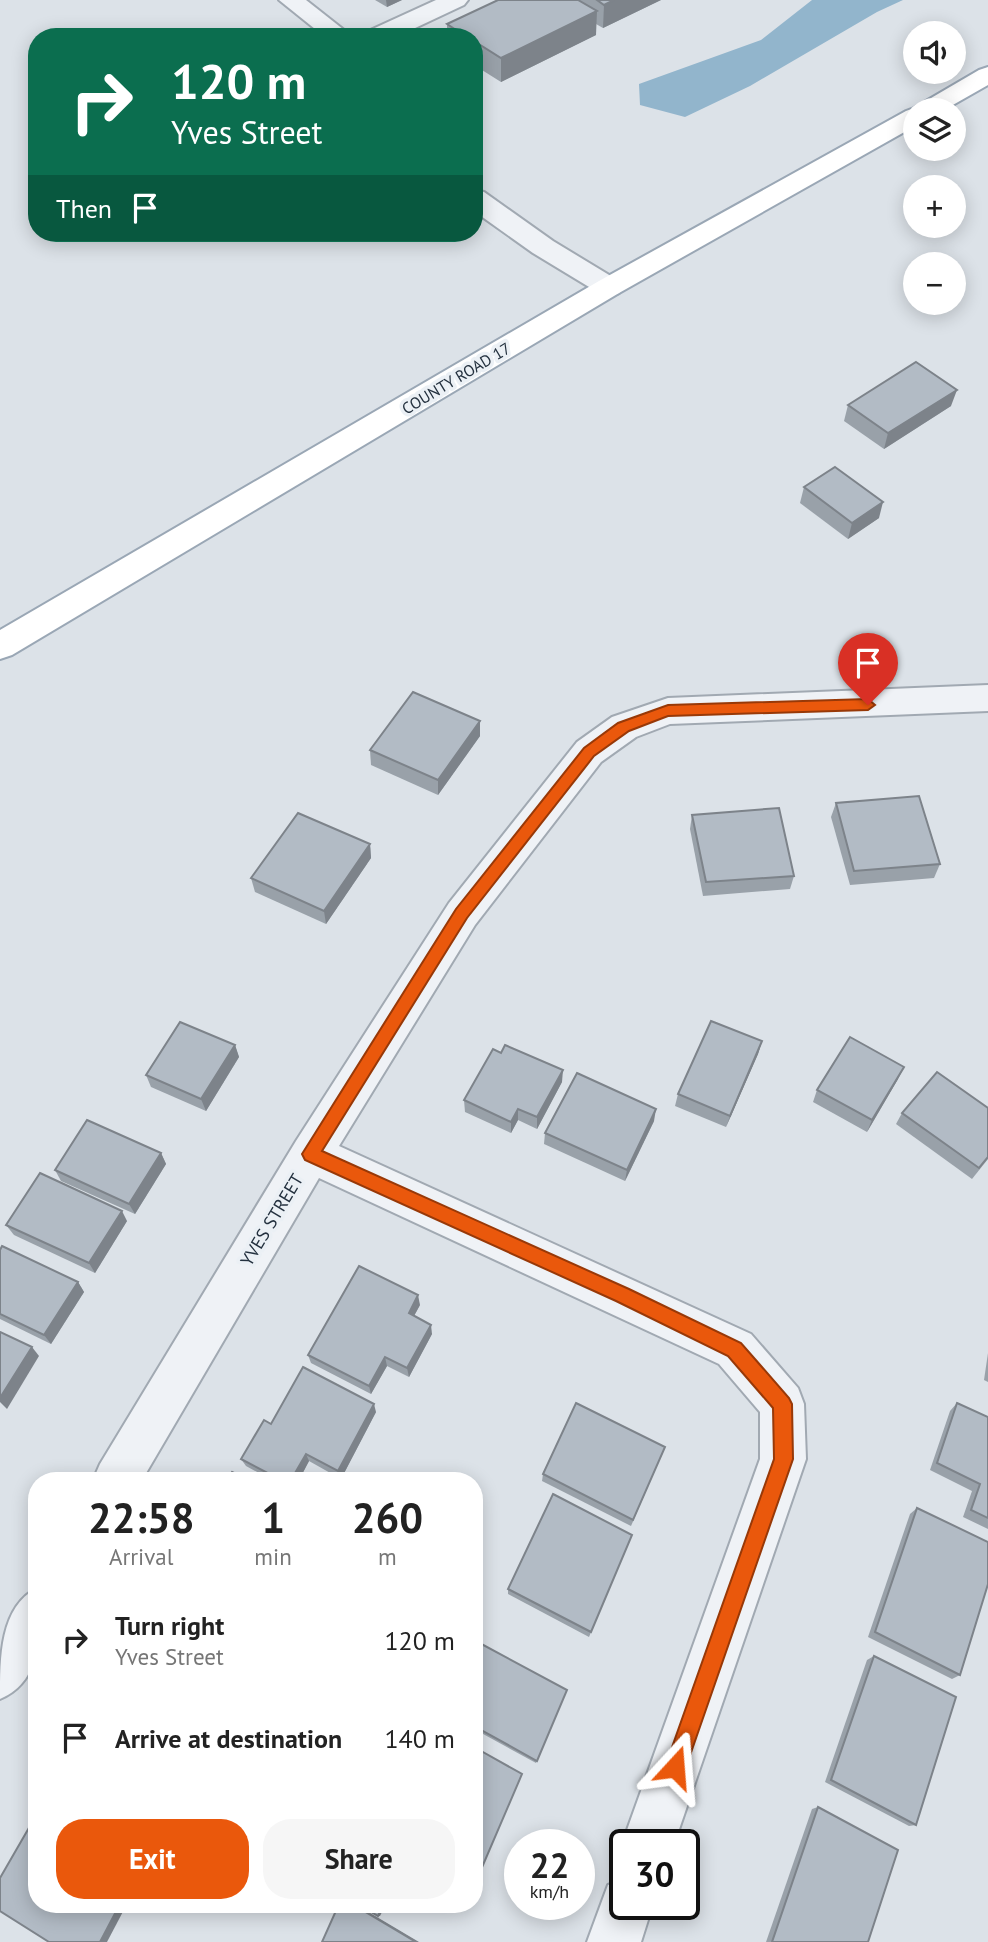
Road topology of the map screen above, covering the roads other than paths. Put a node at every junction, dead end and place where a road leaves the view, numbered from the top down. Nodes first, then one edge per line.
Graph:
1 (291, 0) edge
2 (456, 0) edge
3 (329, 28) edge
4 (395, 28) edge
5 (988, 75) edge
6 (947, 98) edge
7 (903, 123) edge
8 (483, 204) edge
9 (609, 287) junction
10 (0, 646) edge
11 (988, 698) edge
12 (311, 1154) junction
13 (121, 1472) edge
14 (28, 1627) edge
15 (0, 1674) edge
16 (653, 1829) edge
17 (622, 1920) edge
18 (614, 1942) edge

1 - 3 street
2 - 4 street
5 - 6 main road
7 - 9 main road, COUNTY ROAD 17
8 - 9 street
9 - 10 main road, COUNTY ROAD 17
11 - 12 street, YVES STREET
12 - 13 street, YVES STREET
12 - 16 street
14 - 15 street
17 - 18 street

